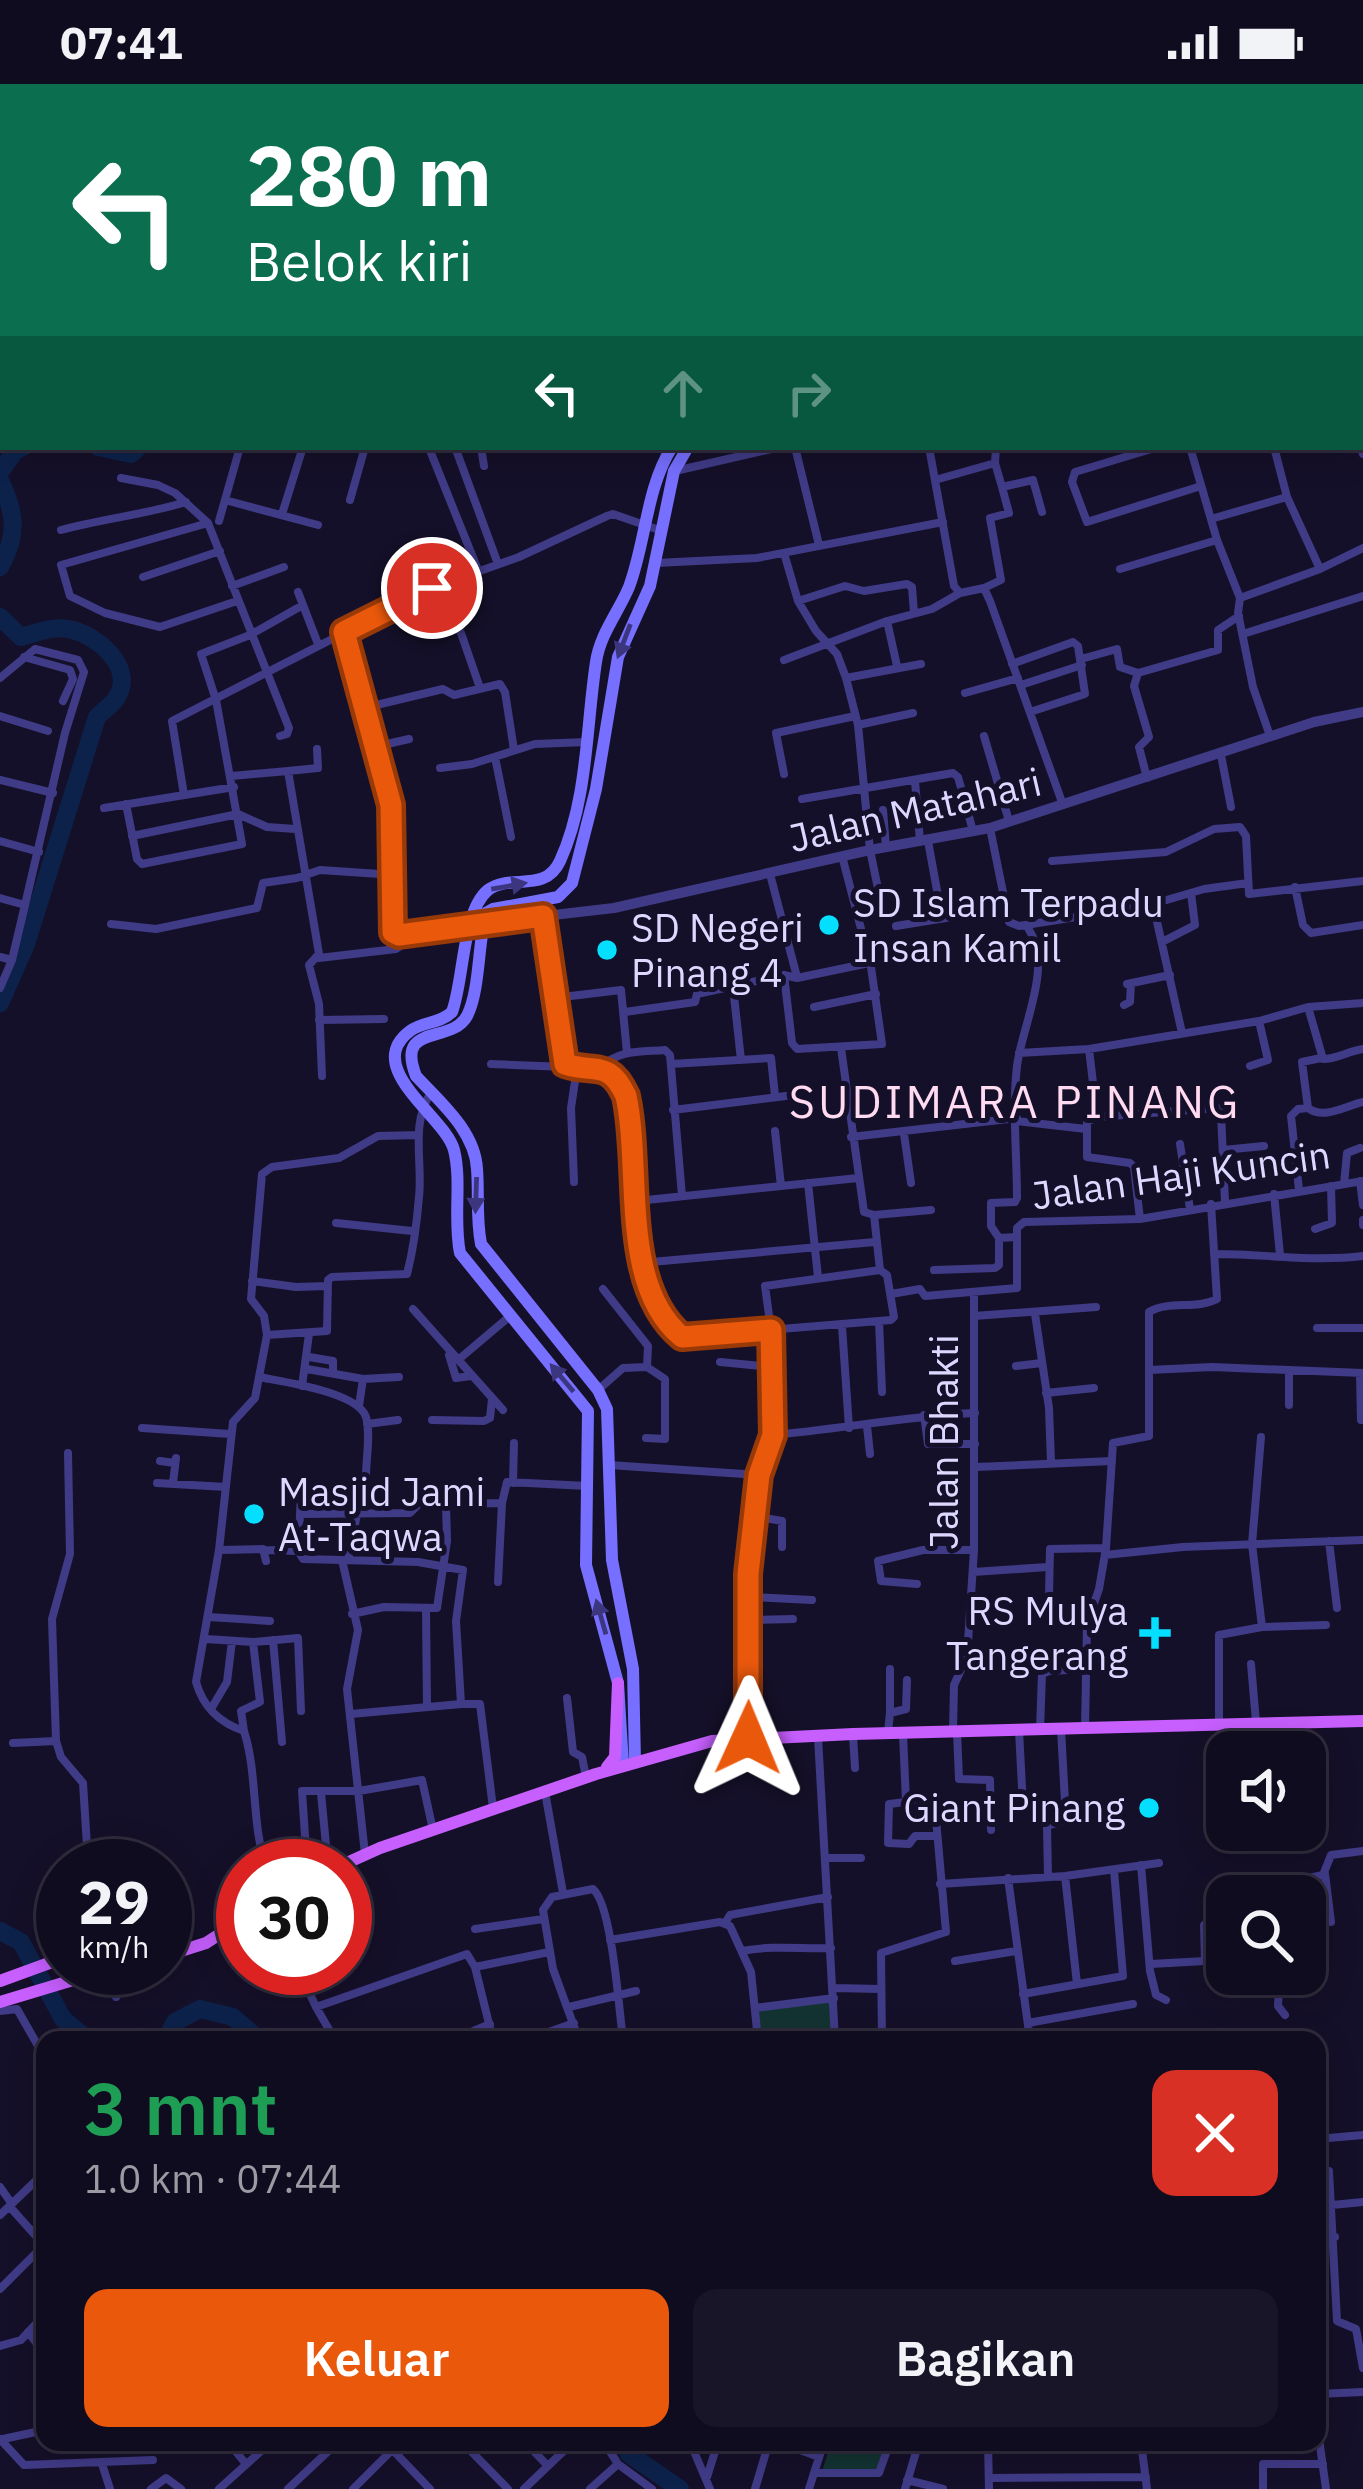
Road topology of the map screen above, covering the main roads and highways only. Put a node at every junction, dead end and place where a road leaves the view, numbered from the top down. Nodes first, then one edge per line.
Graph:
1 (670, 450) edge
2 (686, 450) edge
3 (477, 924) junction
4 (427, 1100) junction
5 (527, 1302) junction
6 (510, 1316) junction
7 (610, 1536) junction
8 (584, 1537) junction
9 (611, 1559) junction
10 (586, 1564) junction
11 (618, 1683) junction
12 (1363, 1721) edge
13 (629, 1764) junction
14 (591, 1776) junction
15 (372, 1852) edge
16 (36, 1967) edge
17 (5, 1978) edge
18 (36, 1992) edge
19 (5, 2003) edge

3 -> 1 main road
2 -> 3 main road
3 - 4 main road
4 -> 5 main road
4 - 6 main road
5 - 6 main road
5 - 7 main road
8 -> 6 main road
7 - 8 main road
7 - 9 main road
8 - 10 main road
9 - 10 main road
9 - 13 main road
11 -> 10 main road
11 - 13 main road
11 - 14 main road
12 - 13 main road
13 - 14 main road
14 - 15 main road
16 - 17 main road
18 - 19 main road

